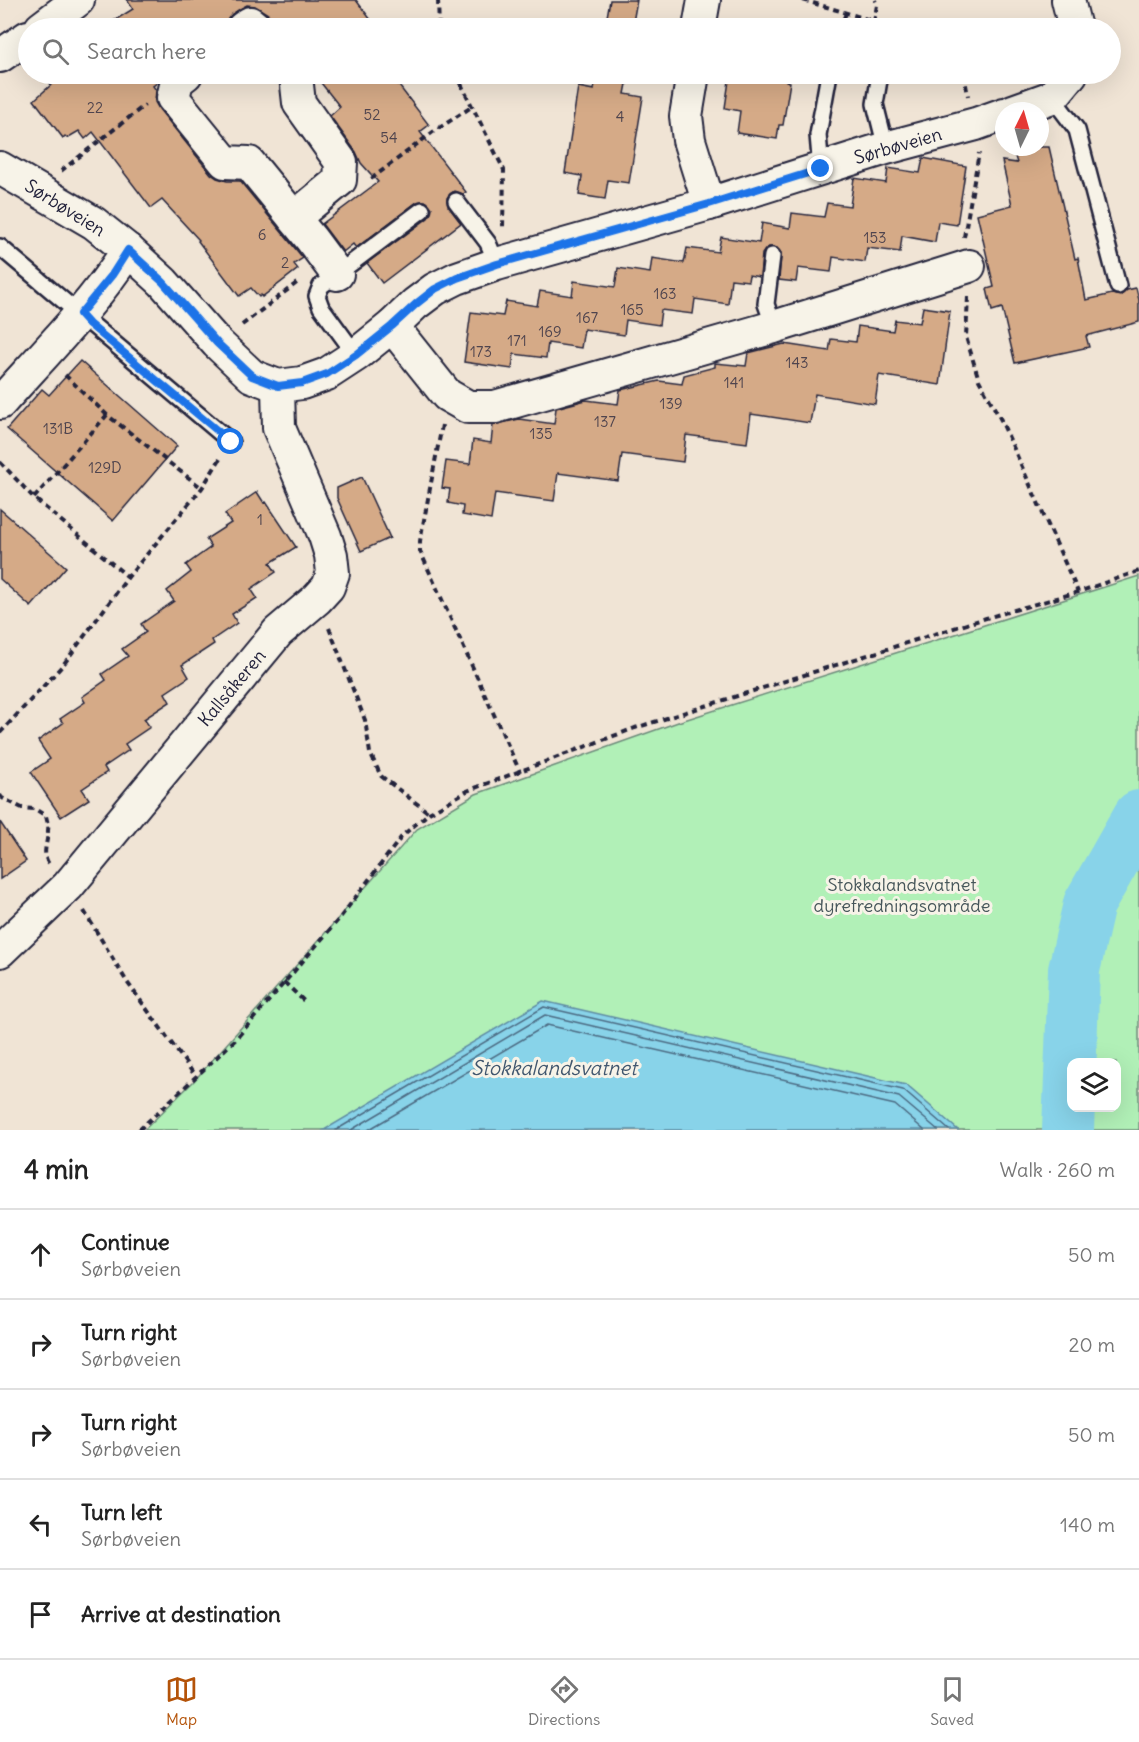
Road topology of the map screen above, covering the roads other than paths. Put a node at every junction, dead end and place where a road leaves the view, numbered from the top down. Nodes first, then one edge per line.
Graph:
1 (78, 0) edge
2 (704, 0) edge
3 (1068, 0) edge
4 (54, 18) edge
5 (701, 18) edge
6 (1072, 18) edge
7 (18, 44) edge
8 (0, 56) edge
9 (178, 84) edge
10 (297, 84) edge
11 (691, 84) edge
12 (828, 84) edge
13 (878, 84) edge
14 (1061, 85) edge
15 (1030, 102) edge
16 (990, 119) edge
17 (886, 148) junction
18 (0, 168) edge
19 (821, 169) junction
20 (456, 201) dead end
21 (709, 204) junction
22 (422, 210) dead end
23 (294, 218) junction
24 (0, 247) edge
25 (128, 250) junction
26 (772, 256) dead end
27 (497, 264) junction
28 (969, 266) road end
29 (332, 267) junction
30 (1118, 286) dead end
31 (80, 314) junction
32 (392, 326) junction
33 (774, 327) junction
34 (356, 355) junction
35 (278, 386) junction
36 (0, 403) edge
37 (231, 442) road end
38 (0, 951) edge

1 - 4 street
2 - 5 street
3 - 6 street
7 - 8 street
9 - 23 street
10 - 23 street
11 - 21 street
12 - 19 lane
13 - 17 lane
14 - 15 street
14 - 30 lane
16 - 17 street, Sørbøveien
17 - 19 street, Sørbøveien
18 - 25 street, Sørbøveien
19 - 21 street, Sørbøveien
20 - 27 lane
21 - 27 street, Sørbøveien
22 - 29 lane
23 - 29 street
24 - 31 lane
25 - 31 street
25 - 35 street, Sørbøveien
26 - 33 lane
27 - 32 street, Sørbøveien
28 - 33 street
29 - 34 lane
31 - 36 street
31 - 37 lane
32 - 33 street
32 - 34 street, Sørbøveien
34 - 35 street, Sørbøveien
35 - 38 street, Kallsåkeren

